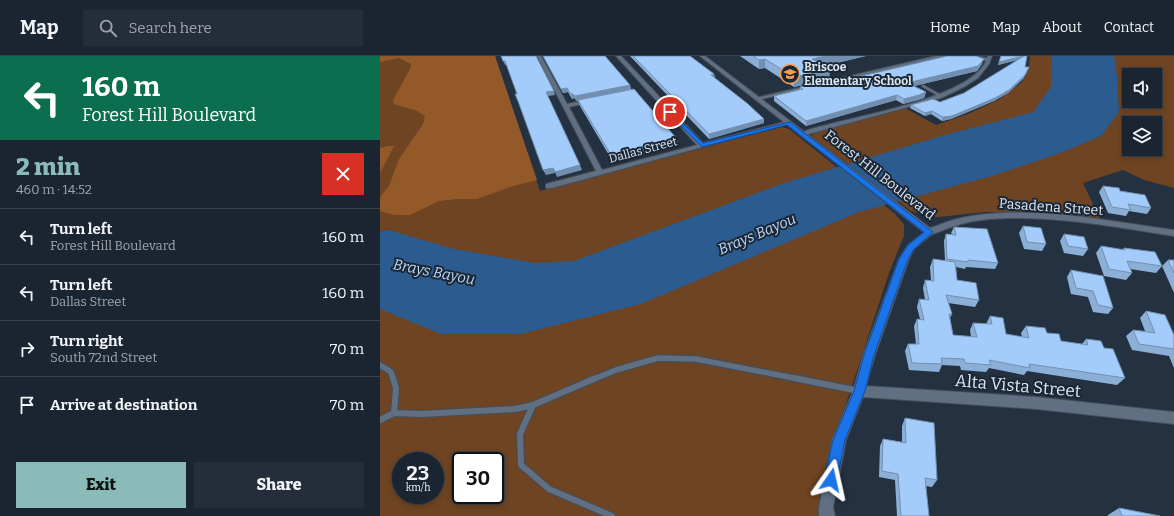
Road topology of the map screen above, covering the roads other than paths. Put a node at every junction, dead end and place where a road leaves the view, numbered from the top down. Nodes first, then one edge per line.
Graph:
1 (539, 56) edge
2 (618, 56) edge
3 (702, 56) edge
4 (943, 56) edge
5 (978, 56) edge
6 (990, 58) edge
7 (923, 86) edge
8 (648, 89) junction
9 (640, 91) dead end
10 (941, 96) junction
11 (758, 98) junction
12 (596, 100) edge
13 (566, 106) junction
14 (788, 123) junction
15 (803, 134) junction
16 (702, 146) junction
17 (600, 172) junction
18 (549, 186) dead end
19 (929, 232) junction
20 (1174, 233) edge
21 (380, 365) edge
22 (859, 391) junction
23 (533, 405) junction
24 (394, 413) junction
25 (1174, 418) edge
26 (380, 420) edge
27 (612, 516) edge
28 (827, 516) edge

1 - 13 street
2 - 8 street
3 - 11 street, Forest Hill Boulevard
4 - 11 street
5 - 6 street
6 - 10 street
7 - 10 lane
8 - 9 street
8 - 16 street
10 - 15 street
11 - 14 street, Forest Hill Boulevard
12 - 13 street
13 - 17 street
14 - 15 street, Forest Hill Boulevard
14 - 16 street, Dallas Street
15 - 19 street, Forest Hill Boulevard
16 - 17 street, Dallas Street
17 - 18 street, Dallas Street
19 - 20 street, Pasadena Street
19 - 22 street, Forest Hill Boulevard
21 - 24 lane
22 - 23 lane
22 - 25 street, Alta Vista Street
22 - 28 street, Forest Hill Boulevard
23 - 24 lane
23 - 27 lane
24 - 26 lane

